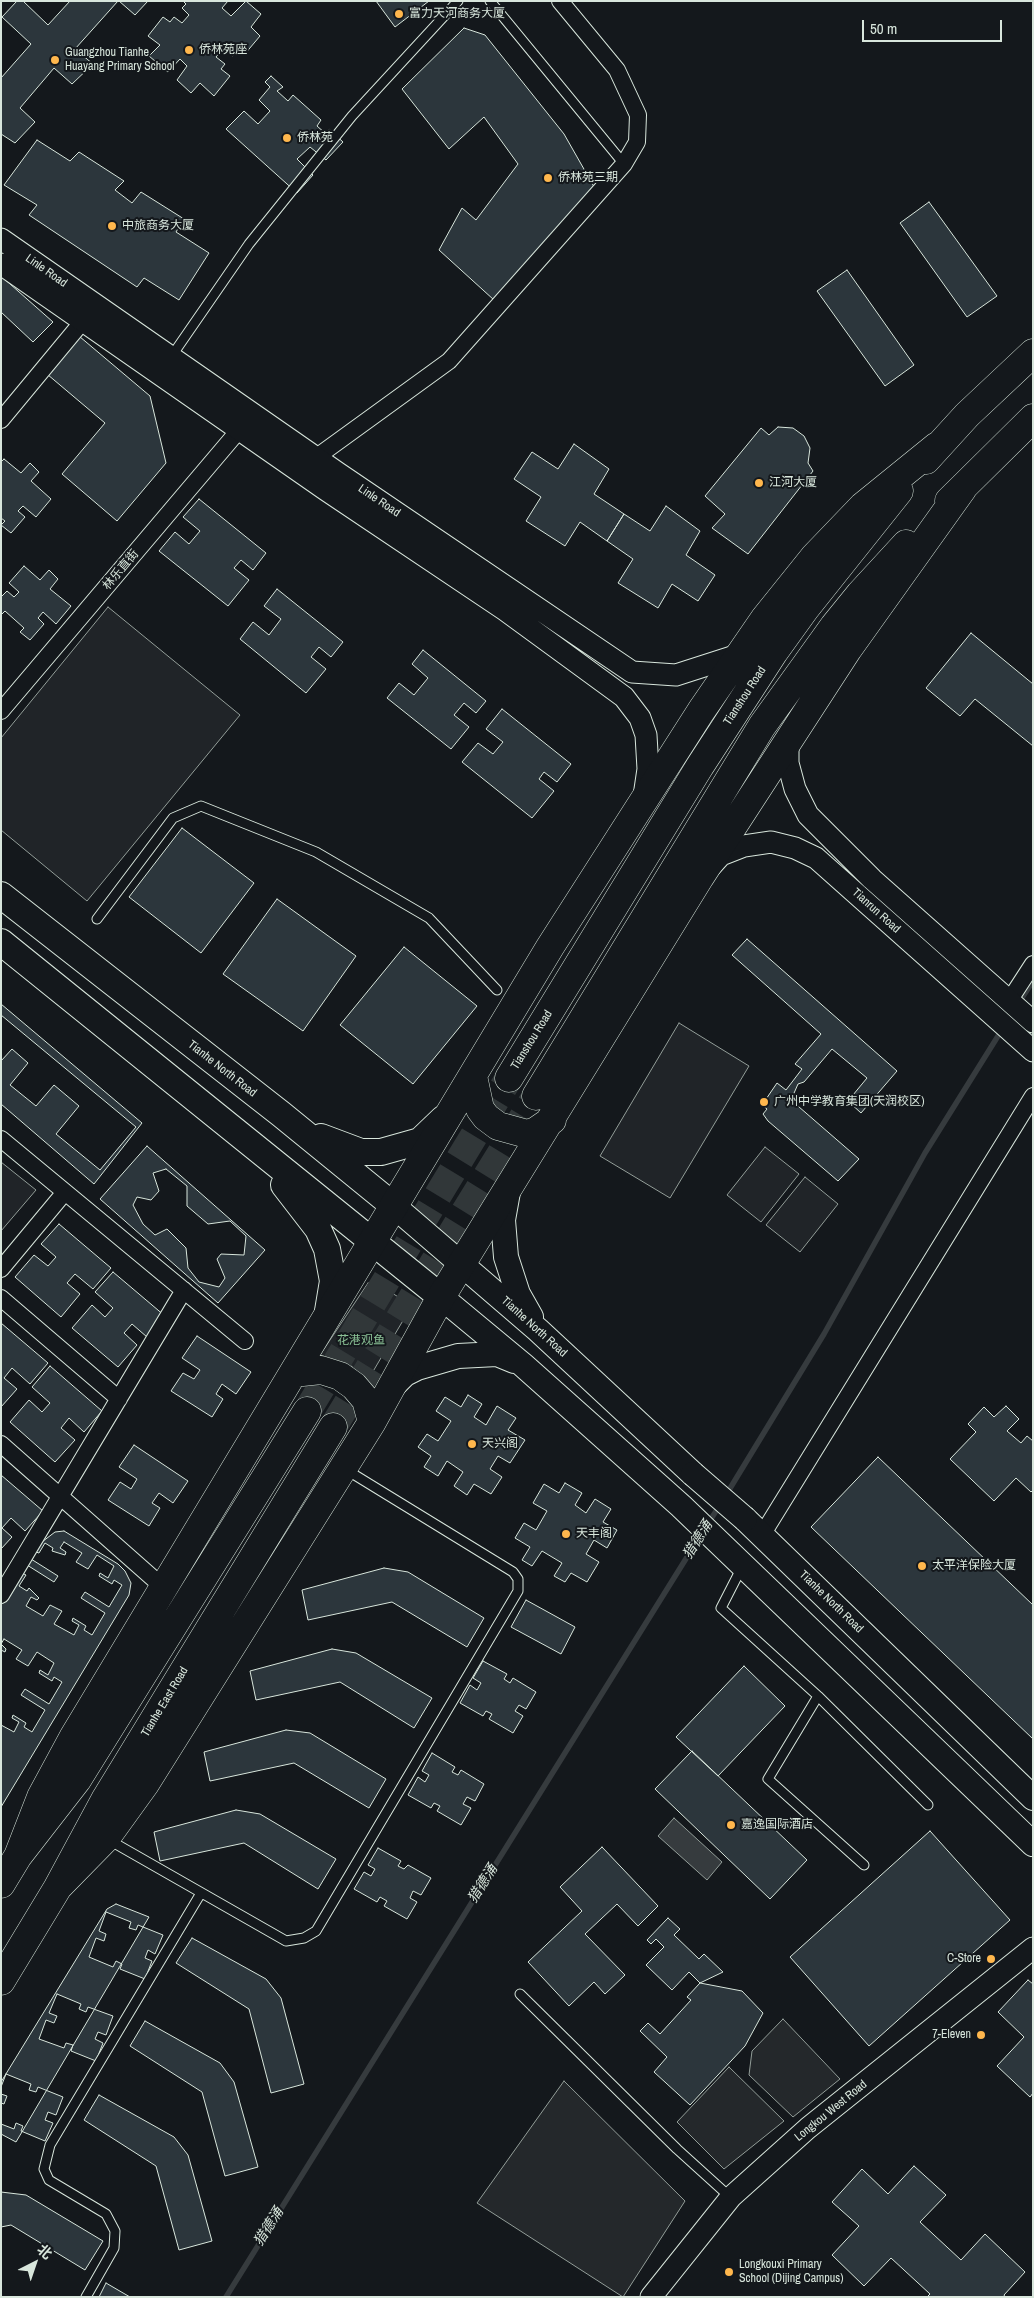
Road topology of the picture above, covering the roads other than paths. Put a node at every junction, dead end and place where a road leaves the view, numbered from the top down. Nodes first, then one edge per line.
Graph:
1 (458, 1) edge
2 (490, 1) edge
3 (560, 1) edge
4 (624, 164) junction
5 (1, 239) edge
6 (1, 264) edge
7 (83, 321) junction
8 (1033, 353) edge
9 (165, 365) junction
10 (1033, 418) edge
11 (1, 420) edge
12 (240, 429) junction
13 (937, 446) junction
14 (307, 464) junction
15 (963, 488) junction
16 (765, 618) junction
17 (1, 711) edge
18 (788, 741) junction
19 (642, 804) junction
20 (700, 878) junction
21 (1, 895) edge
22 (97, 919) dead end
23 (4, 950) edge
24 (1033, 964) edge
25 (497, 990) dead end
26 (1026, 1014) edge
27 (1033, 1052) edge
28 (474, 1076) junction
29 (509, 1078) tunnel mouth
30 (536, 1096) tunnel mouth
31 (1033, 1096) edge
32 (281, 1114) junction
33 (552, 1120) junction
34 (1, 1139) edge
35 (248, 1143) junction
36 (508, 1189) junction
37 (65, 1192) junction
38 (395, 1207) junction
39 (373, 1243) junction
40 (462, 1263) junction
41 (1, 1269) edge
42 (184, 1290) junction
43 (441, 1297) junction
44 (1, 1298) edge
45 (327, 1317) junction
46 (538, 1330) junction
47 (246, 1341) dead end
48 (523, 1365) junction
49 (293, 1373) junction
50 (393, 1386) junction
51 (119, 1399) junction
52 (307, 1411) tunnel mouth
53 (372, 1422) junction
54 (334, 1426) tunnel mouth
55 (1, 1444) edge
56 (343, 1467) junction
57 (60, 1497) junction
58 (753, 1527) junction
59 (743, 1564) junction
60 (164, 1588) junction
61 (2, 1592) edge
62 (818, 1696) junction
63 (1033, 1798) edge
64 (928, 1805) dead end
65 (106, 1838) junction
66 (1033, 1844) edge
67 (18, 1856) junction
68 (864, 1865) dead end
69 (1, 1884) edge
70 (58, 1886) junction
71 (201, 1893) junction
72 (1033, 1948) edge
73 (1, 1981) edge
74 (520, 1994) dead end
75 (731, 2197) junction
76 (86, 2297) edge
77 (651, 2297) edge

1 - 9 lane
2 - 4 lane
3 - 4 street
4 - 14 street
5 - 9 street, Linle Road
6 - 7 street, Linle Road
7 - 9 street, Linle Road
7 - 11 street
8 - 13 highway, Tianshou Road
9 - 12 street, Linle Road
9 - 14 street, Linle Road
10 - 15 highway
12 - 14 street, Linle Road
12 - 17 street, 林乐直街
13 - 16 highway
13 - 29 highway, Tianshou Road
14 - 16 street, Linle Road
14 - 19 street, Linle Road
15 - 18 highway
15 - 30 highway
16 - 19 highway
18 - 20 highway
18 - 26 street, Tianrun Road
19 - 28 highway
20 - 27 street, Tianrun Road
20 - 33 highway
21 - 32 main road, Tianhe North Road
22 - 25 lane
23 - 35 main road
24 - 26 street
28 - 32 main road
28 - 33 highway
28 - 38 highway
31 - 58 street
32 - 38 main road, Tianhe North Road
33 - 36 highway
34 - 37 street
35 - 39 main road
35 - 45 main road
36 - 40 highway
36 - 46 main road
37 - 41 street
37 - 42 street
38 - 39 highway
38 - 40 main road, Tianhe North Road
39 - 43 main road
39 - 45 highway
40 - 43 highway
40 - 46 main road, Tianhe North Road
42 - 47 street
42 - 51 street
43 - 48 main road
43 - 50 highway
44 - 51 street
45 - 49 highway
46 - 58 main road, Tianhe North Road, bridge
48 - 50 main road
48 - 59 main road
49 - 53 highway
49 - 60 highway
50 - 53 highway
51 - 57 street
52 - 67 highway
53 - 56 highway
54 - 70 highway, Tianhe East Road
55 - 57 street
56 - 65 highway
56 - 71 lane
57 - 60 street
57 - 61 street
58 - 63 main road, Tianhe North Road
59 - 62 lane
59 - 66 main road
60 - 67 highway
62 - 64 lane
62 - 68 lane
65 - 70 highway
65 - 71 lane
67 - 69 highway
70 - 73 highway, Tianhe East Road
71 - 76 lane
72 - 75 street, Longkou West Road
74 - 75 lane
75 - 77 street, Longkou West Road

